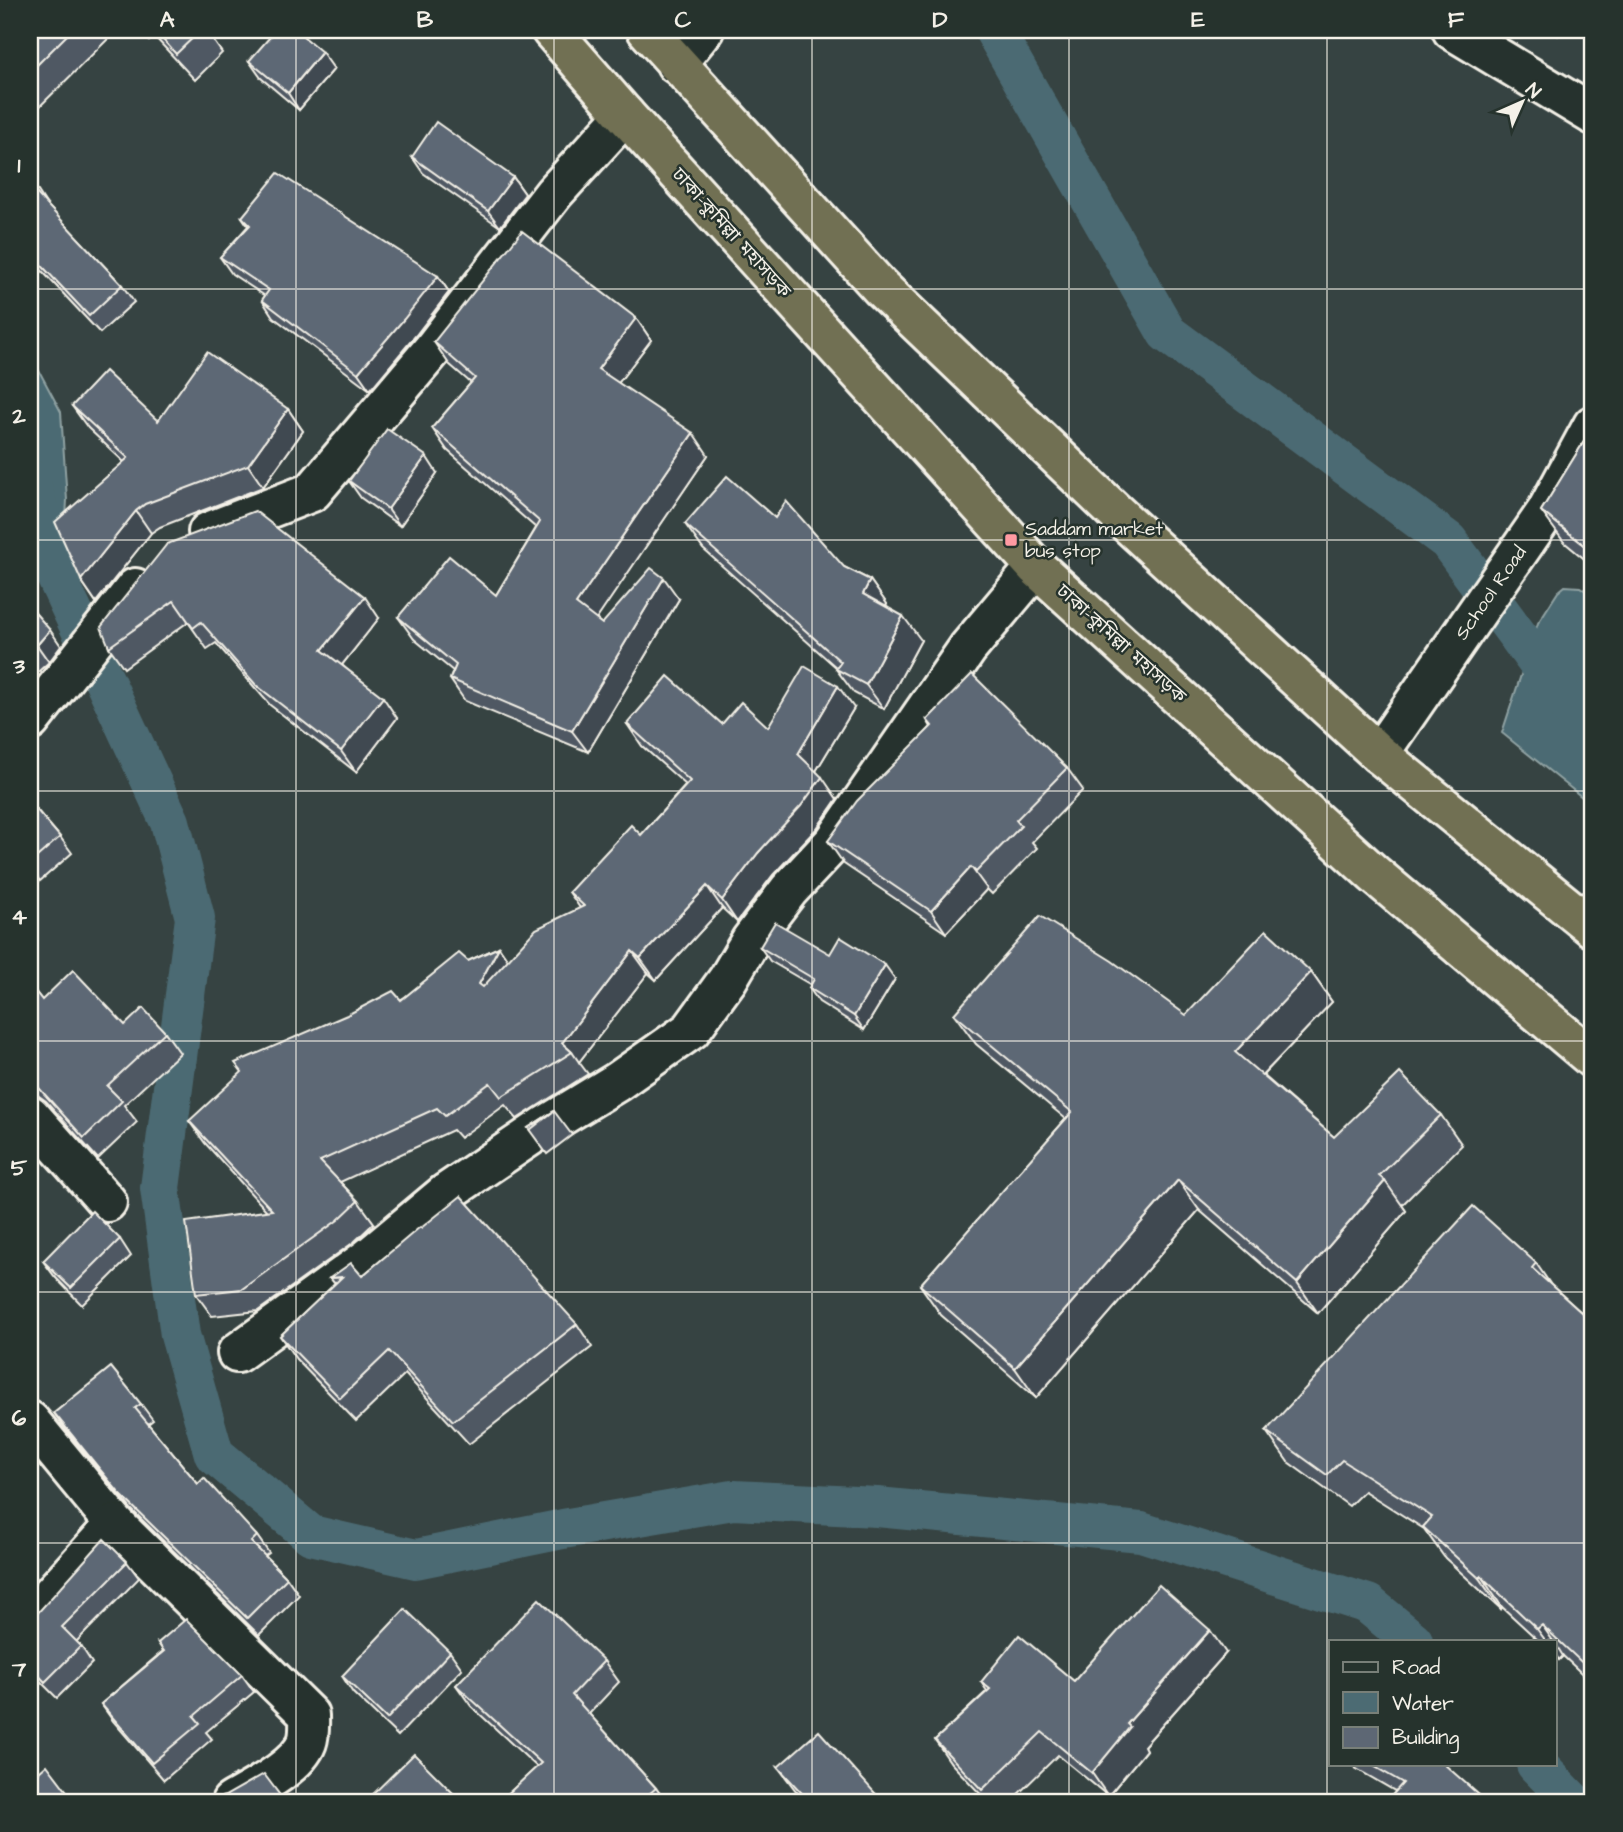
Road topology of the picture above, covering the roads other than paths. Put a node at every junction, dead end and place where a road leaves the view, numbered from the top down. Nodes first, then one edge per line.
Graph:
1 (551, 30) edge
2 (647, 30) edge
3 (704, 30) edge
4 (1452, 30) edge
5 (676, 64) junction
6 (1593, 115) edge
7 (625, 116) junction
8 (1593, 425) edge
9 (1036, 567) junction
10 (31, 719) edge
11 (1379, 754) junction
12 (1593, 928) edge
13 (1593, 1059) edge
14 (30, 1115) edge
15 (107, 1202) dead end
16 (237, 1353) dead end
17 (30, 1422) edge
18 (115, 1524) junction
19 (30, 1618) edge
20 (230, 1802) edge

1 - 7 highway, ঢাকা–কুমিল্লা মহাসড়ক
2 - 5 highway
3 - 5 street
4 - 6 street
5 - 11 highway
7 - 9 highway, ঢাকা–কুমিল্লা মহাসড়ক
7 - 10 street
8 - 11 street, School Road
9 - 13 highway, ঢাকা–কুমিল্লা মহাসড়ক
9 - 16 street
11 - 12 highway
14 - 15 street
17 - 18 street
18 - 19 street
18 - 20 street

